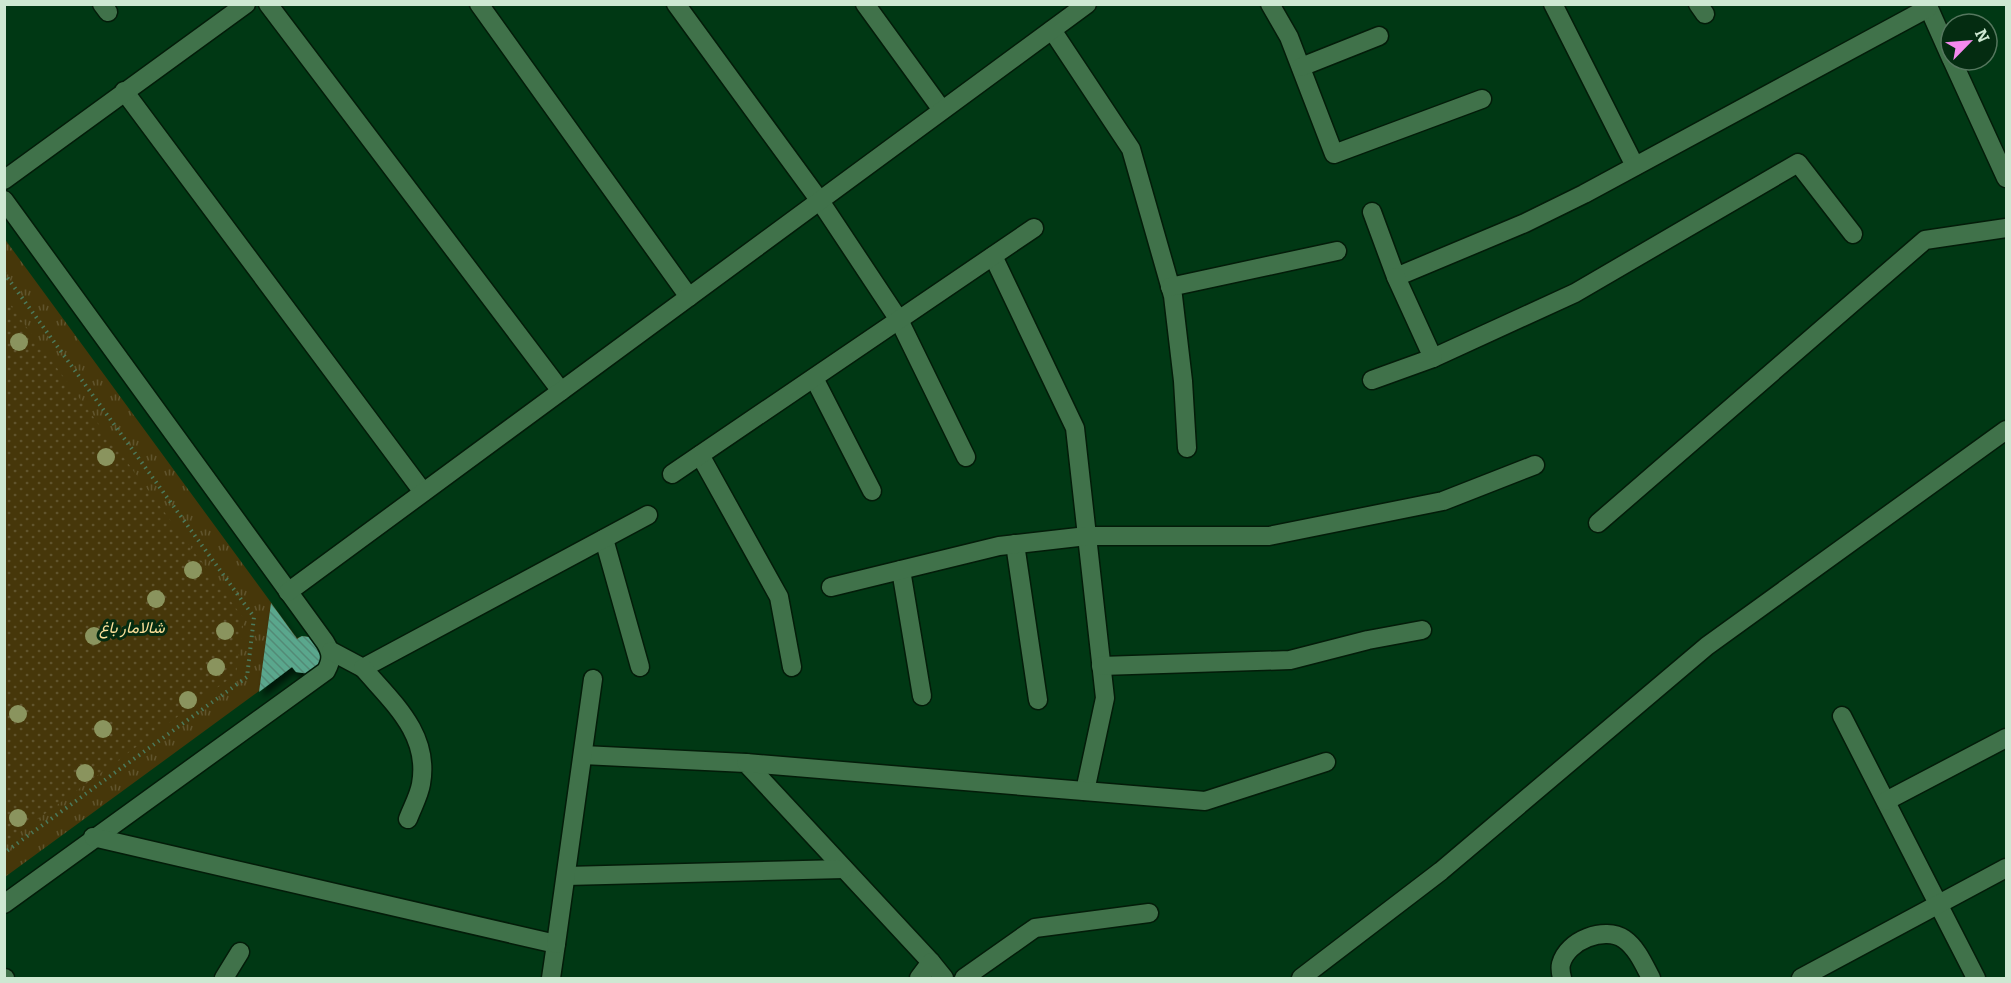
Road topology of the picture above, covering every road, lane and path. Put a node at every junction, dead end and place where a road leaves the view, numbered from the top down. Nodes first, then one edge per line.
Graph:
1 (246, 4) edge
2 (268, 4) edge
3 (479, 4) edge
4 (676, 4) edge
5 (865, 4) edge
6 (1270, 4) edge
7 (1553, 4) edge
8 (1080, 6) edge
9 (1927, 6) edge
10 (1052, 30) junction
11 (1939, 31) edge
12 (1379, 36) dead end
13 (1300, 67) junction
14 (1958, 72) edge
15 (124, 92) junction
16 (1482, 99) dead end
17 (942, 110) junction
18 (1635, 166) junction
19 (2007, 178) edge
20 (4, 180) edge
21 (4, 201) edge
22 (820, 201) junction
23 (1372, 212) dead end
24 (1034, 228) dead end
25 (2007, 228) edge
26 (1853, 234) dead end
27 (1337, 251) dead end
28 (993, 256) junction
29 (4, 273) edge
30 (1396, 278) junction
31 (1170, 287) junction
32 (689, 297) junction
33 (899, 320) junction
34 (1433, 358) junction
35 (814, 378) junction
36 (1372, 380) dead end
37 (561, 391) junction
38 (2007, 430) edge
39 (1187, 448) dead end
40 (700, 455) junction
41 (966, 458) dead end
42 (1535, 465) dead end
43 (672, 474) dead end
44 (872, 491) dead end
45 (423, 492) junction
46 (648, 515) dead end
47 (1598, 523) dead end
48 (1087, 536) junction
49 (604, 539) junction
50 (1015, 544) junction
51 (901, 570) junction
52 (831, 587) dead end
53 (288, 592) junction
54 (1422, 630) dead end
55 (331, 651) junction
56 (1101, 666) junction
57 (640, 667) dead end
58 (792, 667) dead end
59 (363, 668) junction
60 (593, 680) dead end
61 (922, 696) dead end
62 (1038, 700) dead end
63 (1842, 716) dead end
64 (2007, 738) edge
65 (582, 755) junction
66 (1326, 762) dead end
67 (746, 763) junction
68 (1086, 791) junction
69 (1886, 801) junction
70 (408, 819) dead end
71 (93, 837) junction
72 (4, 853) edge
73 (844, 868) junction
74 (2007, 868) edge
75 (566, 876) junction
76 (4, 904) edge
77 (1938, 905) junction
78 (1149, 913) dead end
79 (556, 944) junction
80 (240, 952) dead end
81 (931, 962) junction
82 (224, 978) edge
83 (551, 978) edge
84 (919, 978) edge
85 (944, 978) edge
86 (964, 978) edge
87 (1301, 978) edge
88 (1562, 978) edge
89 (1651, 978) edge
90 (1801, 978) edge
91 (1976, 978) edge

1 - 15 street
2 - 37 street
3 - 32 street
4 - 22 street
5 - 17 street
6 - 13 street
7 - 18 street
8 - 10 street
9 - 11 street
9 - 18 street
10 - 17 street
10 - 31 street
12 - 13 street
13 - 16 street
14 - 19 street
15 - 20 street
15 - 45 street
17 - 22 street
18 - 30 street
21 - 53 street
22 - 32 street
22 - 33 street
23 - 30 street
24 - 28 street
25 - 47 street
26 - 34 street
27 - 31 street
28 - 33 street
28 - 48 street
29 - 72 path
30 - 34 street
31 - 39 street
32 - 37 street
33 - 35 street
33 - 41 street
34 - 36 street
35 - 40 street
35 - 44 street
37 - 45 street
38 - 87 street
40 - 43 street
40 - 58 street
42 - 48 street
45 - 53 street
46 - 49 street
48 - 50 street
48 - 56 street
49 - 57 street
49 - 59 street
50 - 51 street
50 - 62 street
51 - 52 street
51 - 61 street
53 - 55 street
54 - 56 street
55 - 59 street
55 - 71 street
56 - 68 street
59 - 70 street
60 - 65 street
63 - 69 street
64 - 69 street
65 - 67 street
65 - 75 street
66 - 68 street
67 - 68 street
67 - 73 street
69 - 77 street
71 - 76 street
71 - 79 street
73 - 75 street
73 - 81 street
74 - 77 street
75 - 79 street
77 - 90 street
77 - 91 street
78 - 86 street
79 - 83 street
80 - 82 street
81 - 84 street
81 - 85 street
88 - 89 street

